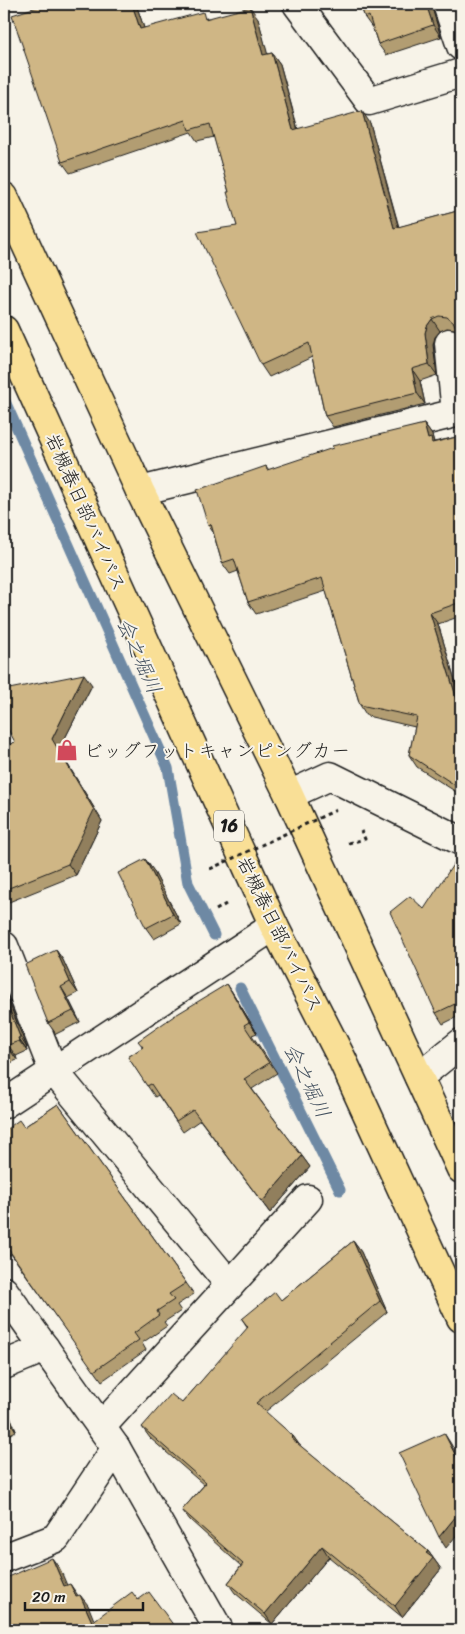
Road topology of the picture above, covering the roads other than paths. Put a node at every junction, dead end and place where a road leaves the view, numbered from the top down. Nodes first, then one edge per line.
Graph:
1 (297, 4) edge
2 (447, 4) edge
3 (461, 46) edge
4 (461, 73) edge
5 (4, 197) edge
6 (4, 330) edge
7 (449, 343) dead end
8 (140, 491) junction
9 (289, 795) junction
10 (461, 841) edge
11 (274, 926) junction
12 (4, 946) edge
13 (461, 1043) edge
14 (53, 1070) junction
15 (418, 1077) junction
16 (4, 1104) edge
17 (461, 1169) edge
18 (308, 1199) dead end
19 (230, 1285) junction
20 (4, 1291) edge
21 (461, 1318) edge
22 (45, 1348) junction
23 (4, 1365) edge
24 (109, 1438) junction
25 (4, 1558) edge
26 (219, 1630) edge

1 - 4 street
2 - 3 street
5 - 8 highway
6 - 11 highway, 岩槻春日部バイパス / 16
7 - 8 street
8 - 9 highway
9 - 10 street
9 - 15 highway
11 - 14 street
11 - 21 highway, 岩槻春日部バイパス / 16
12 - 14 street
13 - 15 street
14 - 16 street
14 - 19 street
15 - 17 highway
18 - 19 street
19 - 24 street
20 - 22 street
22 - 23 street
22 - 24 street
24 - 25 street
24 - 26 street

